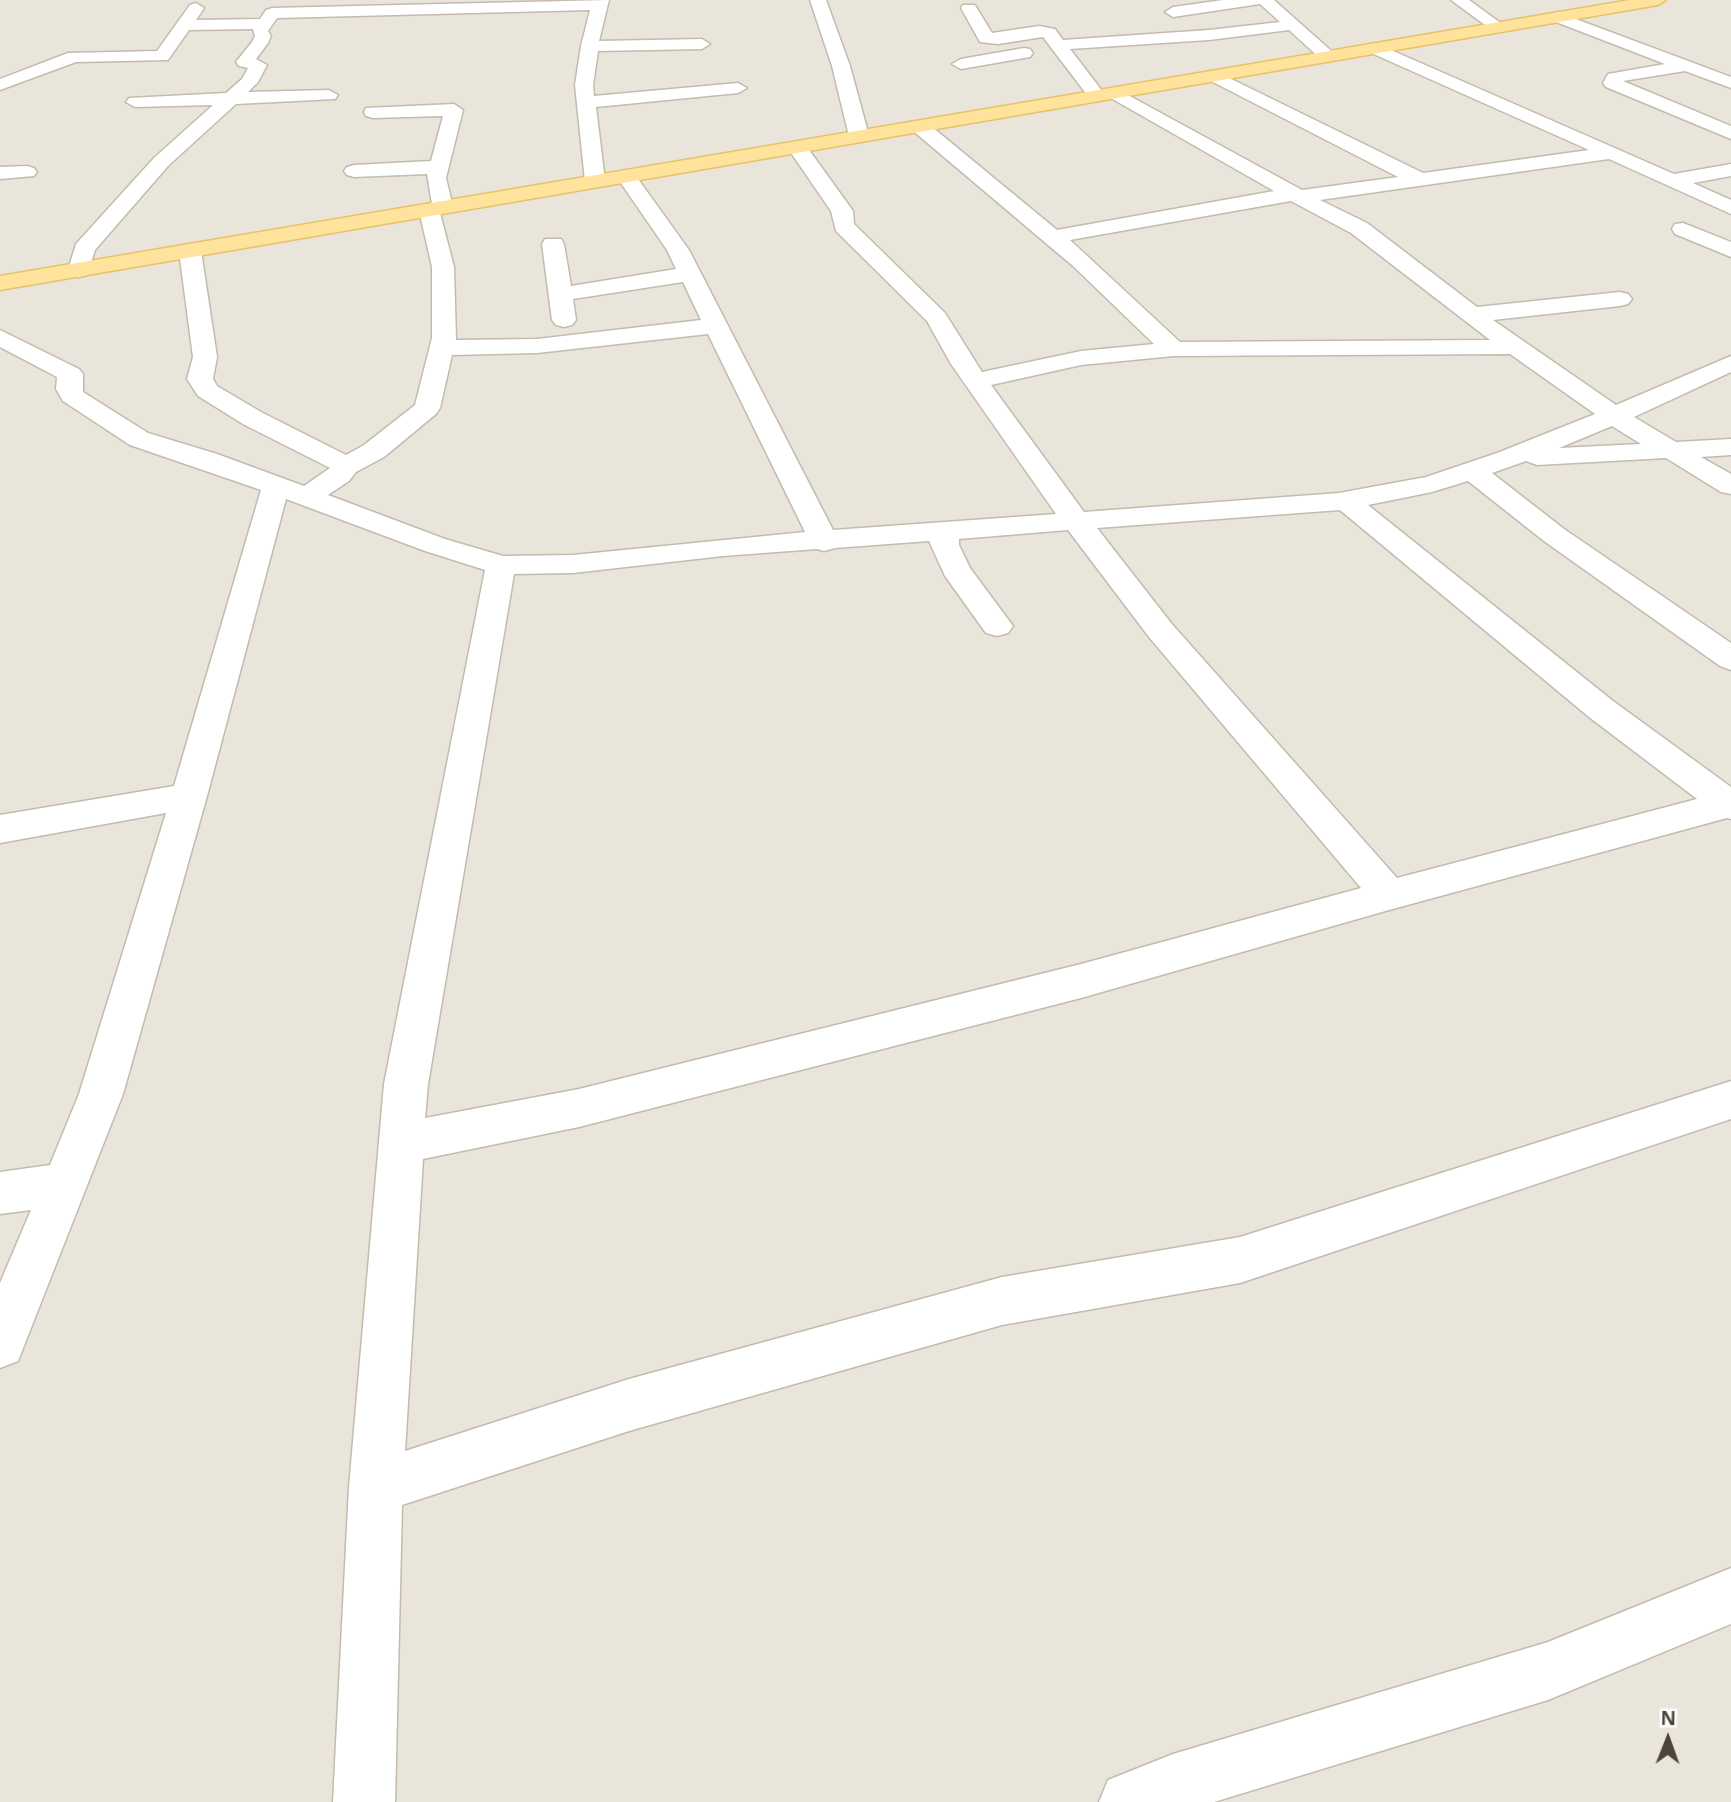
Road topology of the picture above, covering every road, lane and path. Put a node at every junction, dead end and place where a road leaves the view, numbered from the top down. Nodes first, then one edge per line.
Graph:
1 (818, 0) edge
2 (1266, 0) edge
3 (1459, 0) edge
4 (1658, 0) edge
5 (496, 3) edge
6 (600, 3) edge
7 (196, 8) dead end
8 (969, 8) dead end
9 (1173, 12) dead end
10 (1557, 17) junction
11 (264, 24) junction
12 (184, 25) junction
13 (1293, 25) junction
14 (1498, 27) junction
15 (124, 37) dead end
16 (702, 44) dead end
17 (589, 46) junction
18 (1060, 46) junction
19 (1375, 48) junction
20 (1328, 56) junction
21 (74, 57) junction
22 (961, 64) dead end
23 (1686, 66) junction
24 (1215, 76) junction
25 (1731, 83) edge
26 (0, 85) edge
27 (738, 88) dead end
28 (1106, 94) junction
29 (329, 95) dead end
30 (230, 99) junction
31 (135, 102) dead end
32 (587, 102) junction
33 (373, 112) dead end
34 (919, 126) junction
35 (1731, 133) edge
36 (859, 136) junction
37 (797, 147) junction
38 (1611, 153) junction
39 (439, 167) junction
40 (1731, 170) edge
41 (354, 171) dead end
42 (27, 172) dead end
43 (0, 173) edge
44 (626, 176) junction
45 (1418, 179) junction
46 (595, 181) junction
47 (1672, 181) junction
48 (1296, 196) junction
49 (1731, 208) edge
50 (436, 209) junction
51 (1684, 229) dead end
52 (1053, 237) junction
53 (553, 244) dead end
54 (1731, 250) edge
55 (190, 251) junction
56 (79, 270) junction
57 (690, 274) junction
58 (5, 279) edge
59 (563, 294) junction
60 (1620, 299) dead end
61 (1471, 315) junction
62 (716, 326) junction
63 (0, 337) edge
64 (566, 343) junction
65 (1515, 346) junction
66 (441, 348) junction
67 (1174, 349) junction
68 (1731, 363) edge
69 (976, 382) junction
70 (1614, 416) junction
71 (1731, 447) edge
72 (1674, 452) junction
73 (1509, 458) junction
74 (343, 471) junction
75 (1472, 471) junction
76 (1731, 486) edge
77 (299, 492) junction
78 (1346, 500) junction
79 (1079, 523) junction
80 (944, 533) junction
81 (824, 541) junction
82 (501, 565) junction
83 (997, 626) dead end
84 (1731, 659) edge
85 (189, 796) junction
86 (1730, 805) edge
87 (0, 830) edge
88 (1389, 895) junction
89 (1731, 1100) edge
90 (402, 1143) junction
91 (64, 1184) junction
92 (0, 1194) edge
93 (0, 1343) edge
94 (376, 1487) junction
95 (1731, 1596) edge
96 (364, 1802) edge
97 (1130, 1802) edge

1 - 36 street
2 - 9 street
2 - 13 street
3 - 14 street
4 - 10 main road
5 - 6 street
5 - 11 street
6 - 17 street
7 - 12 street
8 - 18 street
10 - 14 main road
10 - 23 street
11 - 12 street
11 - 30 street
12 - 21 street
13 - 18 street
13 - 20 street
14 - 19 main road
15 - 21 street
16 - 17 street
17 - 32 street
18 - 22 street
18 - 28 street
19 - 20 main road
19 - 38 street
20 - 24 main road
21 - 26 street
23 - 25 street
23 - 35 street
24 - 28 main road
24 - 45 street
27 - 32 street
28 - 34 main road
28 - 48 street
29 - 30 street
30 - 31 street
30 - 56 street
32 - 46 street
33 - 39 street
34 - 36 main road
34 - 52 street
36 - 37 main road
37 - 44 main road
37 - 69 street
38 - 45 street
38 - 47 street
39 - 41 street
39 - 50 street
40 - 47 street
42 - 43 street
44 - 46 main road
44 - 57 street
45 - 48 street
46 - 50 main road
47 - 49 street
48 - 52 street
48 - 61 street
50 - 55 main road
50 - 66 street
51 - 54 street
52 - 67 street
53 - 59 street
55 - 56 main road
55 - 74 street
56 - 58 main road
57 - 59 street
57 - 62 street
59 - 64 street
60 - 61 street
61 - 65 street
62 - 64 street
62 - 81 street
63 - 77 street
64 - 66 street
65 - 67 street
65 - 70 street
66 - 74 street
67 - 69 street
68 - 70 street
69 - 79 street
70 - 72 street
70 - 73 street
71 - 72 street
72 - 73 street
72 - 76 street
73 - 75 street
74 - 77 street
75 - 78 street
75 - 84 street
77 - 82 street
77 - 85 street
78 - 79 street
78 - 86 street
79 - 80 street
79 - 88 street
80 - 81 street
80 - 83 street
81 - 82 street
82 - 90 street
85 - 87 street
85 - 91 street
86 - 88 street
88 - 90 street
89 - 94 street
90 - 94 street
91 - 92 street
91 - 93 street
94 - 96 street
95 - 97 street

